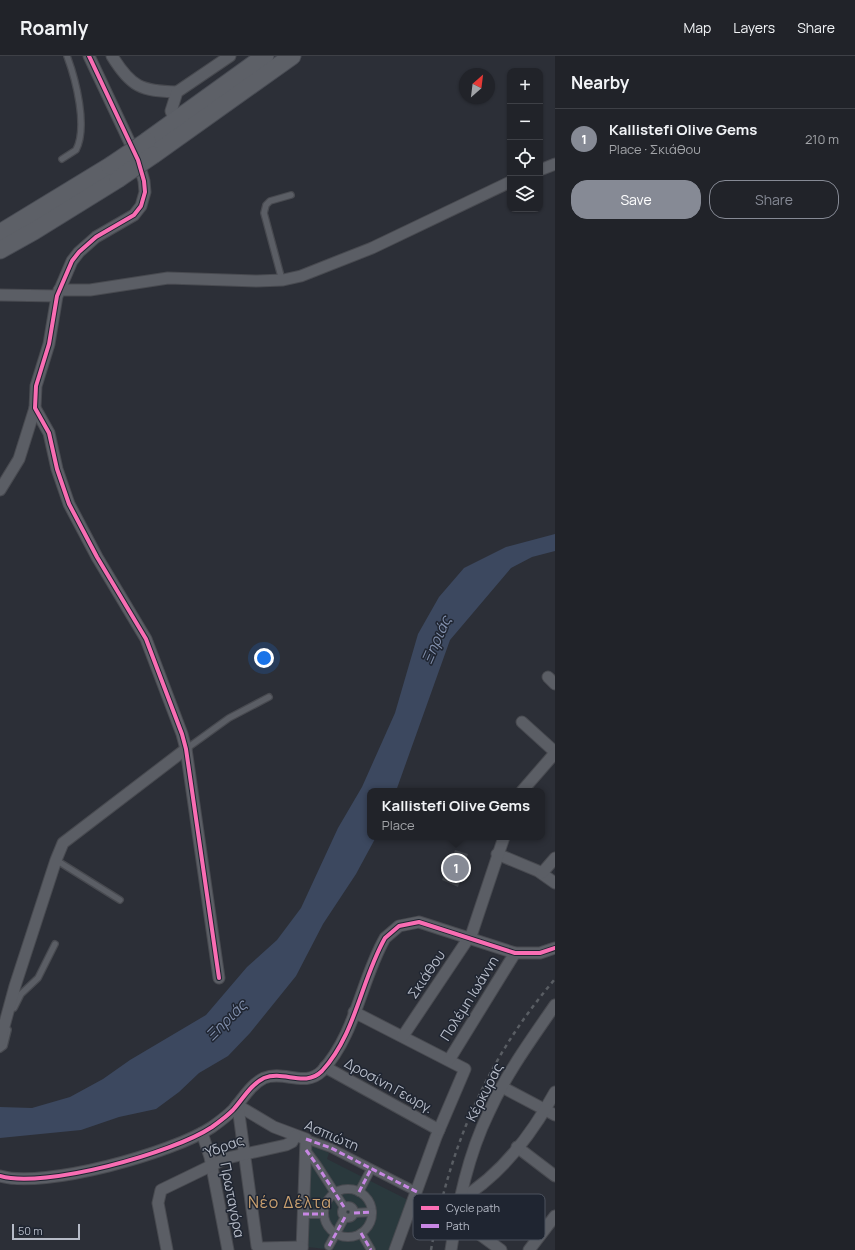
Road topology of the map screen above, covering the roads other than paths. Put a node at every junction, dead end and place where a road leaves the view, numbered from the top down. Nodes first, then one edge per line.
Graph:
1 (67, 56) edge
2 (89, 56) edge
3 (112, 56) edge
4 (230, 56) edge
5 (265, 56) edge
6 (292, 56) edge
7 (177, 92) junction
8 (175, 121) junction
9 (150, 148) junction
10 (62, 159) dead end
11 (555, 164) edge
12 (543, 169) edge
13 (114, 173) junction
14 (507, 183) edge
15 (292, 195) dead end
16 (0, 233) edge
17 (0, 250) edge
18 (283, 280) junction
19 (58, 293) junction
20 (0, 295) edge
21 (35, 408) junction
22 (0, 490) edge
23 (269, 697) dead end
24 (522, 722) dead end
25 (186, 749) junction
26 (555, 753) edge
27 (525, 788) edge
28 (503, 840) edge
29 (498, 854) junction
30 (555, 858) edge
31 (56, 860) junction
32 (542, 873) junction
33 (555, 883) edge
34 (120, 900) dead end
35 (469, 938) junction
36 (54, 944) dead end
37 (555, 948) edge
38 (515, 953) junction
39 (219, 978) dead end
40 (555, 1005) edge
41 (354, 1012) junction
42 (403, 1036) junction
43 (0, 1041) edge
44 (0, 1049) edge
45 (449, 1060) junction
46 (325, 1067) junction
47 (502, 1087) junction
48 (555, 1092) edge
49 (238, 1106) junction
50 (550, 1113) edge
51 (439, 1130) junction
52 (202, 1133) junction
53 (295, 1136) junction
54 (306, 1144) junction
55 (517, 1147) junction
56 (245, 1152) junction
57 (211, 1164) junction
58 (371, 1169) junction
59 (0, 1176) edge
60 (555, 1176) edge
61 (359, 1192) junction
62 (417, 1192) joint
63 (335, 1193) junction
64 (460, 1194) edge
65 (468, 1194) edge
66 (413, 1203) edge
67 (344, 1207) junction
68 (372, 1212) junction
69 (354, 1213) junction
70 (303, 1214) junction
71 (324, 1214) junction
72 (555, 1216) edge
73 (345, 1217) junction
74 (545, 1229) edge
75 (336, 1233) junction
76 (360, 1233) junction
77 (452, 1240) edge
78 (488, 1240) edge
79 (537, 1240) edge
80 (329, 1246) dead end
81 (302, 1248) edge
82 (167, 1250) edge
83 (228, 1250) edge
84 (371, 1250) edge
85 (395, 1250) edge
86 (451, 1250) edge
87 (501, 1250) edge
88 (529, 1250) edge

1 - 10 lane
2 - 19 street
3 - 7 street
4 - 7 street
5 - 8 main road
6 - 9 main road
7 - 8 street
8 - 9 main road
9 - 13 main road, bridge
11 - 12 street
13 - 16 main road
13 - 17 main road
14 - 18 street
15 - 18 lane
18 - 19 street
19 - 20 street
19 - 21 street
21 - 22 street
21 - 25 street
23 - 25 lane
24 - 26 street
25 - 31 street
25 - 39 street
26 - 27 street
28 - 29 street, Σκιάθου
29 - 32 street
29 - 35 street, Σκιάθου
30 - 32 street
31 - 34 lane
31 - 43 street
32 - 33 street
35 - 38 street
35 - 41 street
35 - 42 street, Σκιάθου
36 - 44 lane
37 - 38 street
38 - 45 street, Πολέμη Ιωάννη
40 - 47 street, Κέρκυρας
41 - 42 street
41 - 46 street
42 - 45 street
45 - 51 street
46 - 49 street
46 - 51 street, Δροσίνη Γεωργ.
47 - 50 street
47 - 64 street, Κέρκυρας
48 - 50 street
49 - 52 street
49 - 53 street, Ασπιώτη
49 - 56 street
50 - 55 street
51 - 62 street
52 - 57 street, Πρωταγόρα
52 - 59 street
53 - 54 street, Ασπιώτη
53 - 56 street, Ύδρας
54 - 58 street, Ασπιώτη
54 - 63 street
54 - 70 street
55 - 60 street
55 - 65 street
56 - 57 street, Ύδρας
56 - 81 street
57 - 82 street, Ύδρας
57 - 83 street, Πρωταγόρα
58 - 61 street
58 - 62 street, Ασπιώτη
61 - 63 street
61 - 68 street
63 - 67 street
63 - 71 street
66 - 85 street
67 - 69 street
67 - 73 street
68 - 69 street
68 - 76 street
69 - 73 street
70 - 71 street
70 - 81 street
71 - 75 street
72 - 74 street
73 - 75 street
75 - 76 street
75 - 80 street
76 - 84 street
77 - 86 street, Κέρκυρας
78 - 87 street
79 - 88 street

